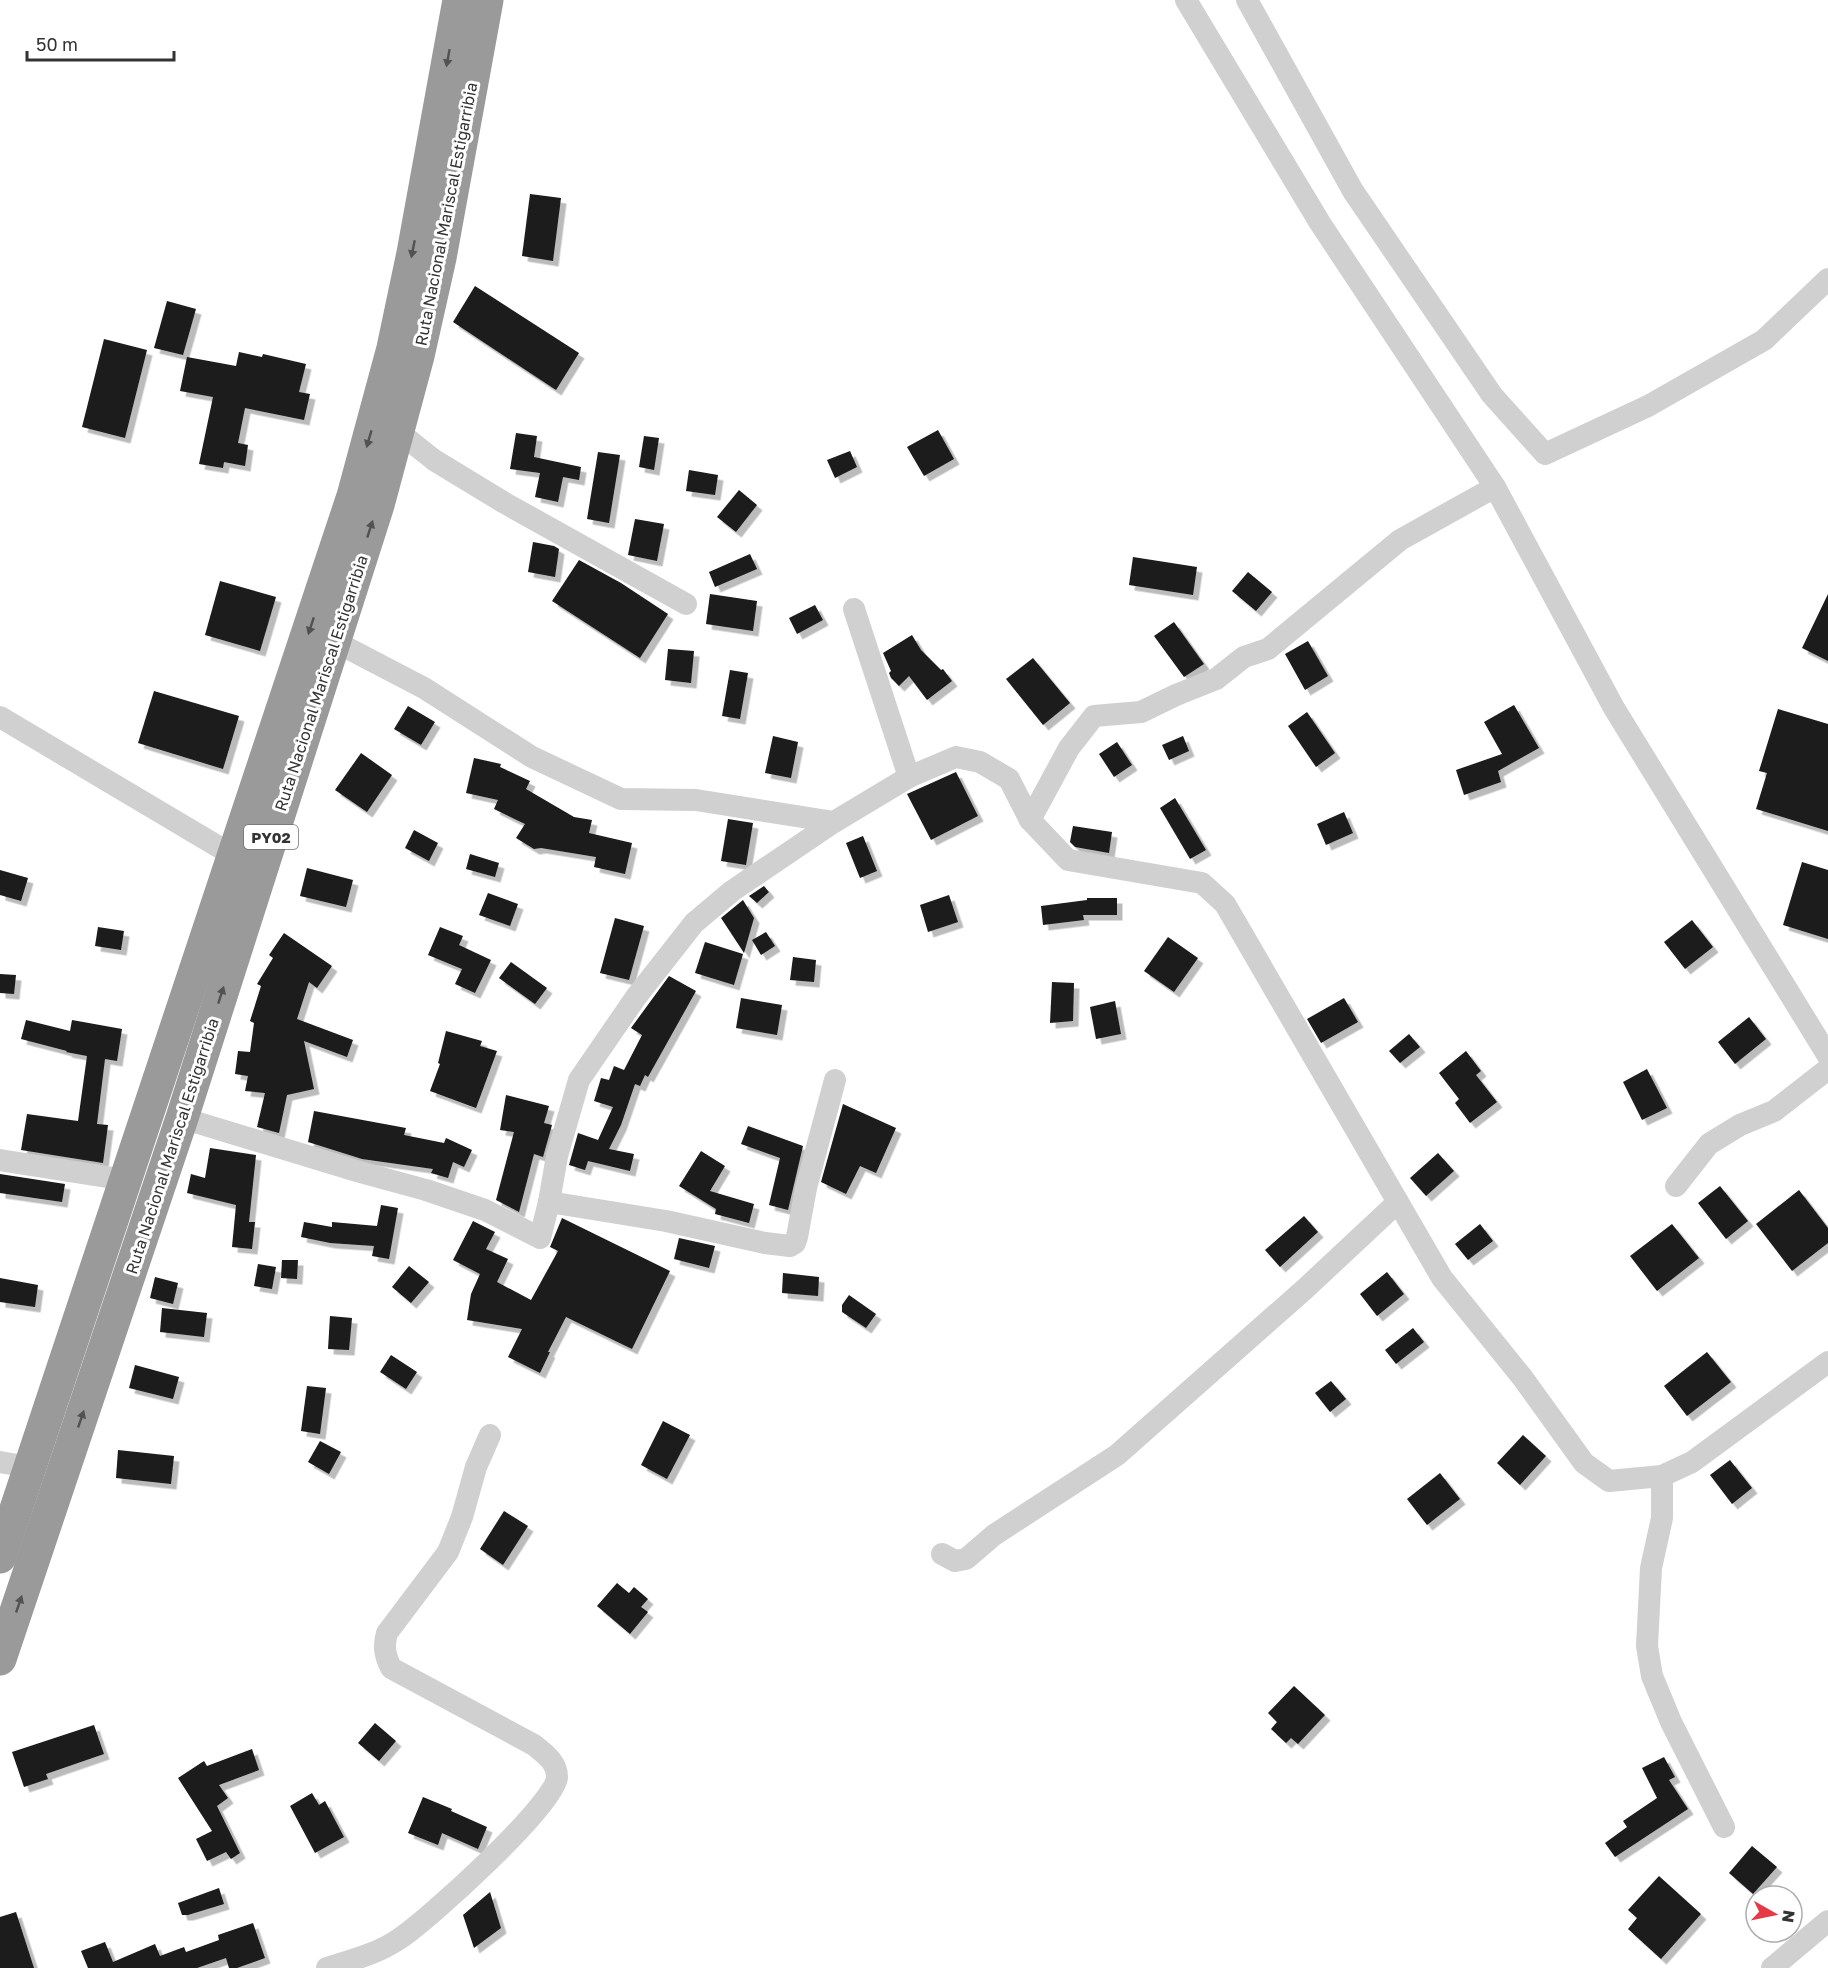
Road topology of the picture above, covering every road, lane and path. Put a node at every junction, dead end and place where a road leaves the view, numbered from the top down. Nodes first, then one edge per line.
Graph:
1 (459, 0) edge
2 (486, 0) edge
3 (1186, 0) edge
4 (1247, 0) edge
5 (1828, 279) edge
6 (399, 432) junction
7 (1495, 487) junction
8 (686, 604) dead end
9 (854, 609) dead end
10 (334, 640) junction
11 (0, 717) edge
12 (909, 777) junction
13 (1030, 820) junction
14 (834, 822) junction
15 (234, 856) junction
16 (1828, 1056) edge
17 (1828, 1069) edge
18 (835, 1080) dead end
19 (182, 1118) junction
20 (0, 1160) edge
21 (126, 1180) junction
22 (1676, 1186) dead end
23 (549, 1202) junction
24 (1398, 1202) junction
25 (1828, 1362) edge
26 (490, 1435) dead end
27 (15, 1465) edge
28 (1662, 1476) junction
29 (942, 1554) dead end
30 (0, 1557) edge
31 (0, 1659) edge
32 (1724, 1827) dead end
33 (1828, 1921) edge
34 (327, 1968) edge
35 (1772, 1968) edge

1 -> 15 highway, Ruta Nacional Mariscal Estigarribia / PY02
2 - 6 highway, Ruta Nacional Mariscal Estigarribia / PY02
3 - 7 street
4 - 5 street
6 - 8 street
10 -> 6 highway, Ruta Nacional Mariscal Estigarribia / PY02
7 - 13 street
7 - 16 street
9 - 12 street
10 - 14 street
19 -> 10 highway, Ruta Nacional Mariscal Estigarribia / PY02
11 - 15 street
12 - 13 street
12 - 14 street
13 - 24 street
14 - 23 street
15 - 21 highway, Ruta Nacional Mariscal Estigarribia / PY02
17 - 22 street
18 - 23 street
19 - 23 street
31 -> 19 highway, Ruta Nacional Mariscal Estigarribia / PY02
20 - 21 street
21 - 27 highway, Ruta Nacional Mariscal Estigarribia / PY02
24 - 28 street
24 - 29 street
25 - 28 street
26 - 34 street
27 - 30 highway, Ruta Nacional Mariscal Estigarribia / PY02
28 - 32 street
33 - 35 street

